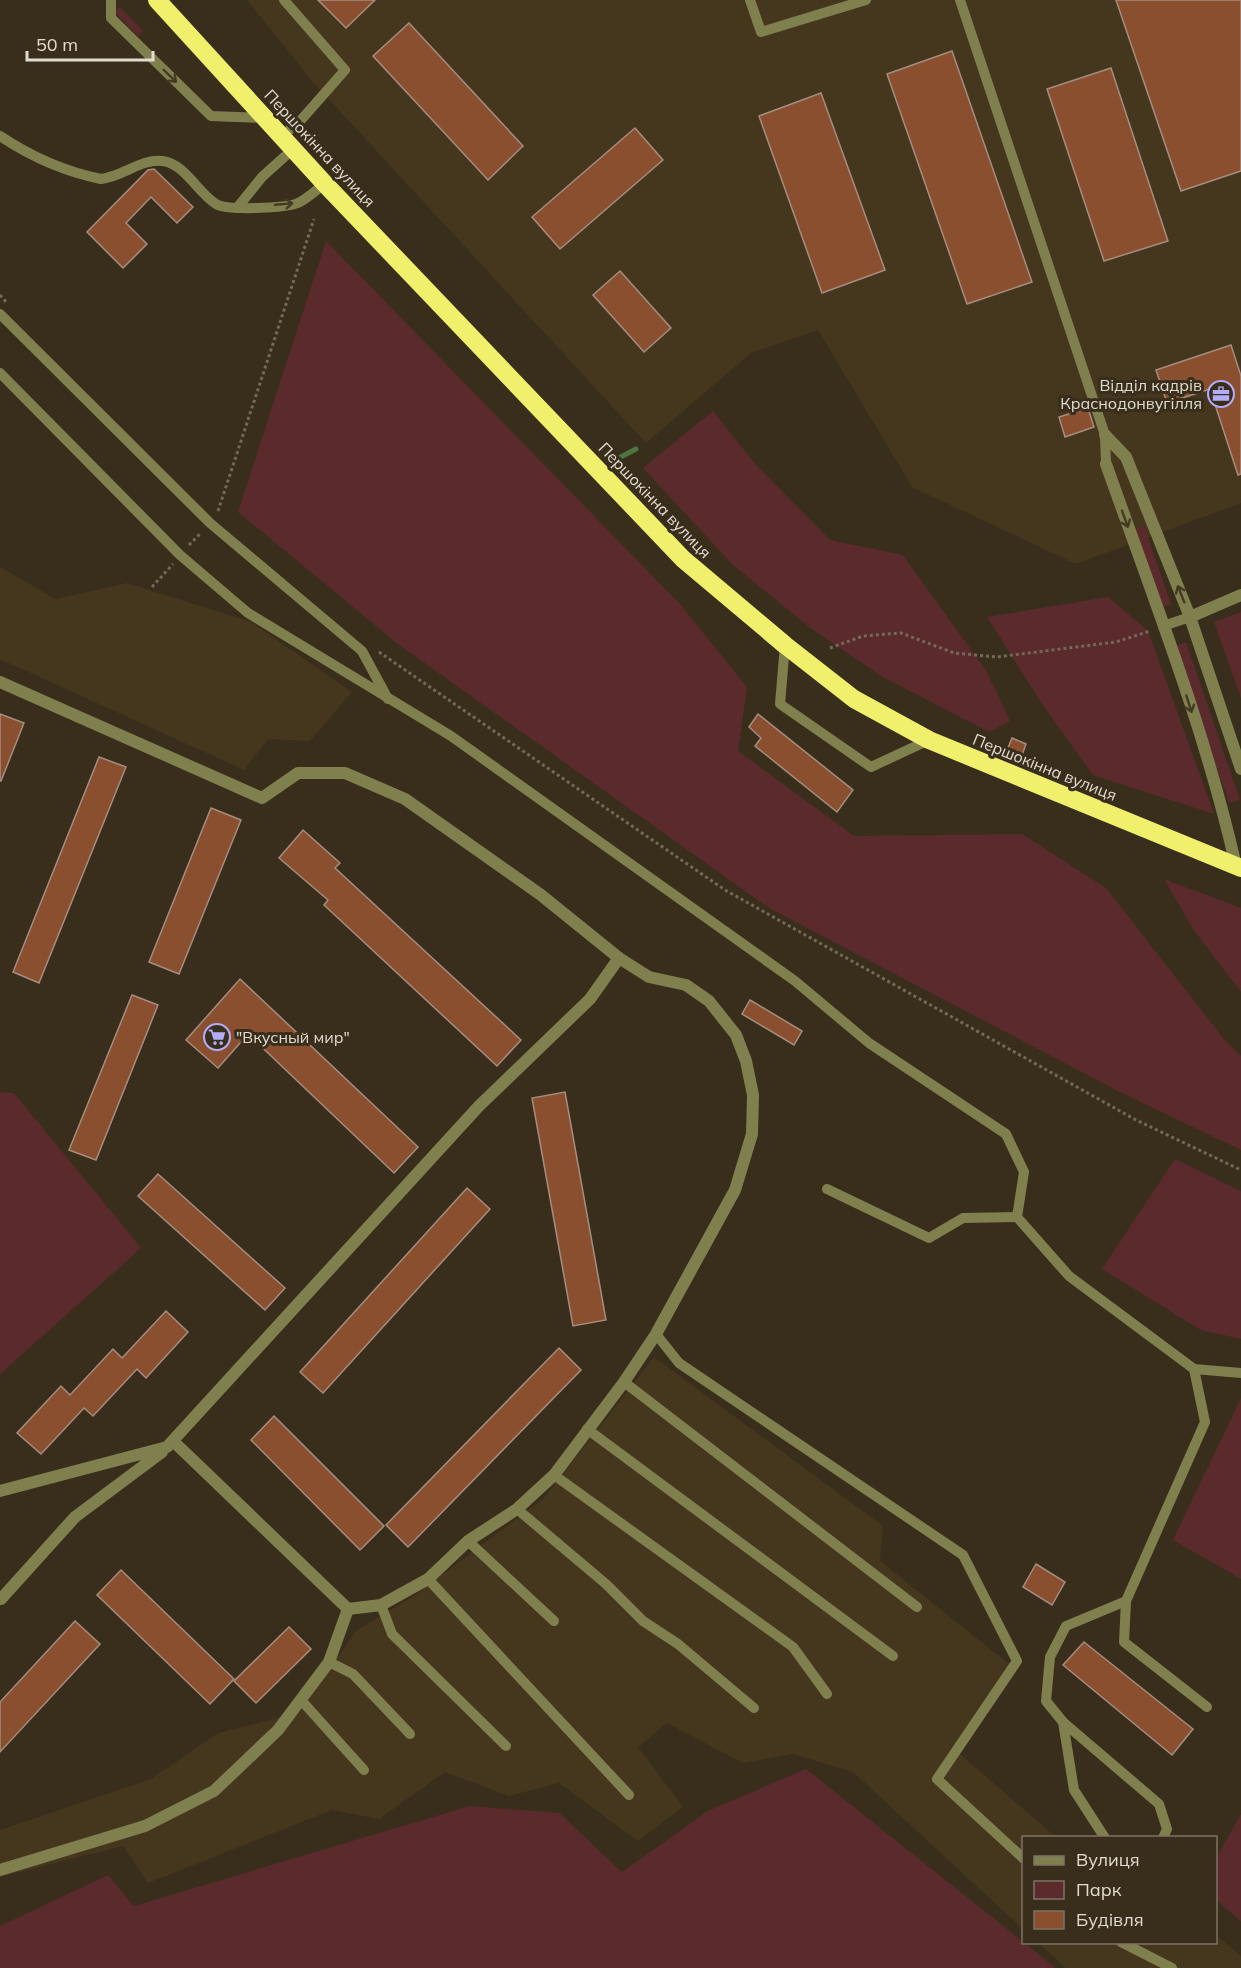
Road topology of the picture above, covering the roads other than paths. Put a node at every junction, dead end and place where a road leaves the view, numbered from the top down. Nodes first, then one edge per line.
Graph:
1 (111, 0) edge
2 (157, 0) edge
3 (284, 0) edge
4 (750, 0) edge
5 (866, 0) edge
6 (960, 0) edge
7 (266, 118) junction
8 (0, 136) edge
9 (287, 143) junction
10 (325, 184) junction
11 (237, 208) junction
12 (0, 314) edge
13 (0, 373) edge
14 (1105, 435) junction
15 (1106, 464) joint
16 (1241, 595) edge
17 (1190, 617) junction
18 (1163, 626) junction
19 (784, 645) junction
20 (0, 682) edge
21 (388, 699) junction
22 (929, 740) junction
23 (1241, 769) edge
24 (1240, 861) edge
25 (619, 958) junction
26 (827, 1189) dead end
27 (1017, 1217) junction
28 (656, 1334) junction
29 (1194, 1369) junction
30 (1241, 1373) edge
31 (624, 1382) junction
32 (587, 1429) junction
33 (170, 1444) junction
34 (554, 1475) junction
35 (0, 1491) edge
36 (517, 1509) junction
37 (468, 1541) junction
38 (428, 1579) junction
39 (1, 1599) edge
40 (1126, 1601) junction
41 (381, 1605) junction
42 (917, 1607) dead end
43 (348, 1609) junction
44 (554, 1622) dead end
45 (893, 1656) dead end
46 (329, 1662) junction
47 (827, 1694) dead end
48 (301, 1700) junction
49 (1207, 1707) dead end
50 (754, 1708) dead end
51 (1063, 1722) junction
52 (410, 1734) dead end
53 (506, 1746) dead end
54 (364, 1770) dead end
55 (629, 1795) dead end
56 (1104, 1836) edge
57 (1164, 1836) edge
58 (1022, 1858) edge
59 (0, 1870) edge
60 (1125, 1944) edge
61 (1172, 1968) edge

1 -> 7 lane
2 - 7 highway, Першокінна вулиця
3 - 9 lane
4 - 5 lane
6 - 14 lane
7 - 9 highway, Першокінна вулиця
8 - 11 lane
9 - 10 highway, Першокінна вулиця
9 - 11 lane
11 -> 10 lane
10 - 19 highway, Першокінна вулиця
12 - 21 lane
13 - 21 lane
14 - 15 lane
17 -> 14 street
15 -> 18 street
16 - 17 street
17 - 18 lane
17 - 23 street
18 -> 24 street
19 - 22 highway, Першокінна вулиця
19 - 22 lane
20 - 25 street
21 - 27 lane
22 - 24 highway, Першокінна вулиця
25 - 28 street
25 - 33 street
26 - 27 lane
27 - 29 lane
28 - 31 street
28 - 58 lane
29 - 30 lane
29 - 40 lane
31 - 32 street
31 - 42 lane
32 - 34 street
32 - 45 lane
33 - 35 street
33 - 39 street
33 - 43 street
34 - 36 street
34 - 47 lane
36 - 37 street
36 - 50 lane
37 - 38 street
37 - 44 lane
38 - 41 street
38 - 55 lane
40 - 49 lane
40 - 51 lane
41 - 43 street
41 - 53 lane
43 - 46 street
46 - 48 street
46 - 52 lane
48 - 54 lane
48 - 59 street
51 - 56 lane
51 - 57 lane
60 - 61 lane

